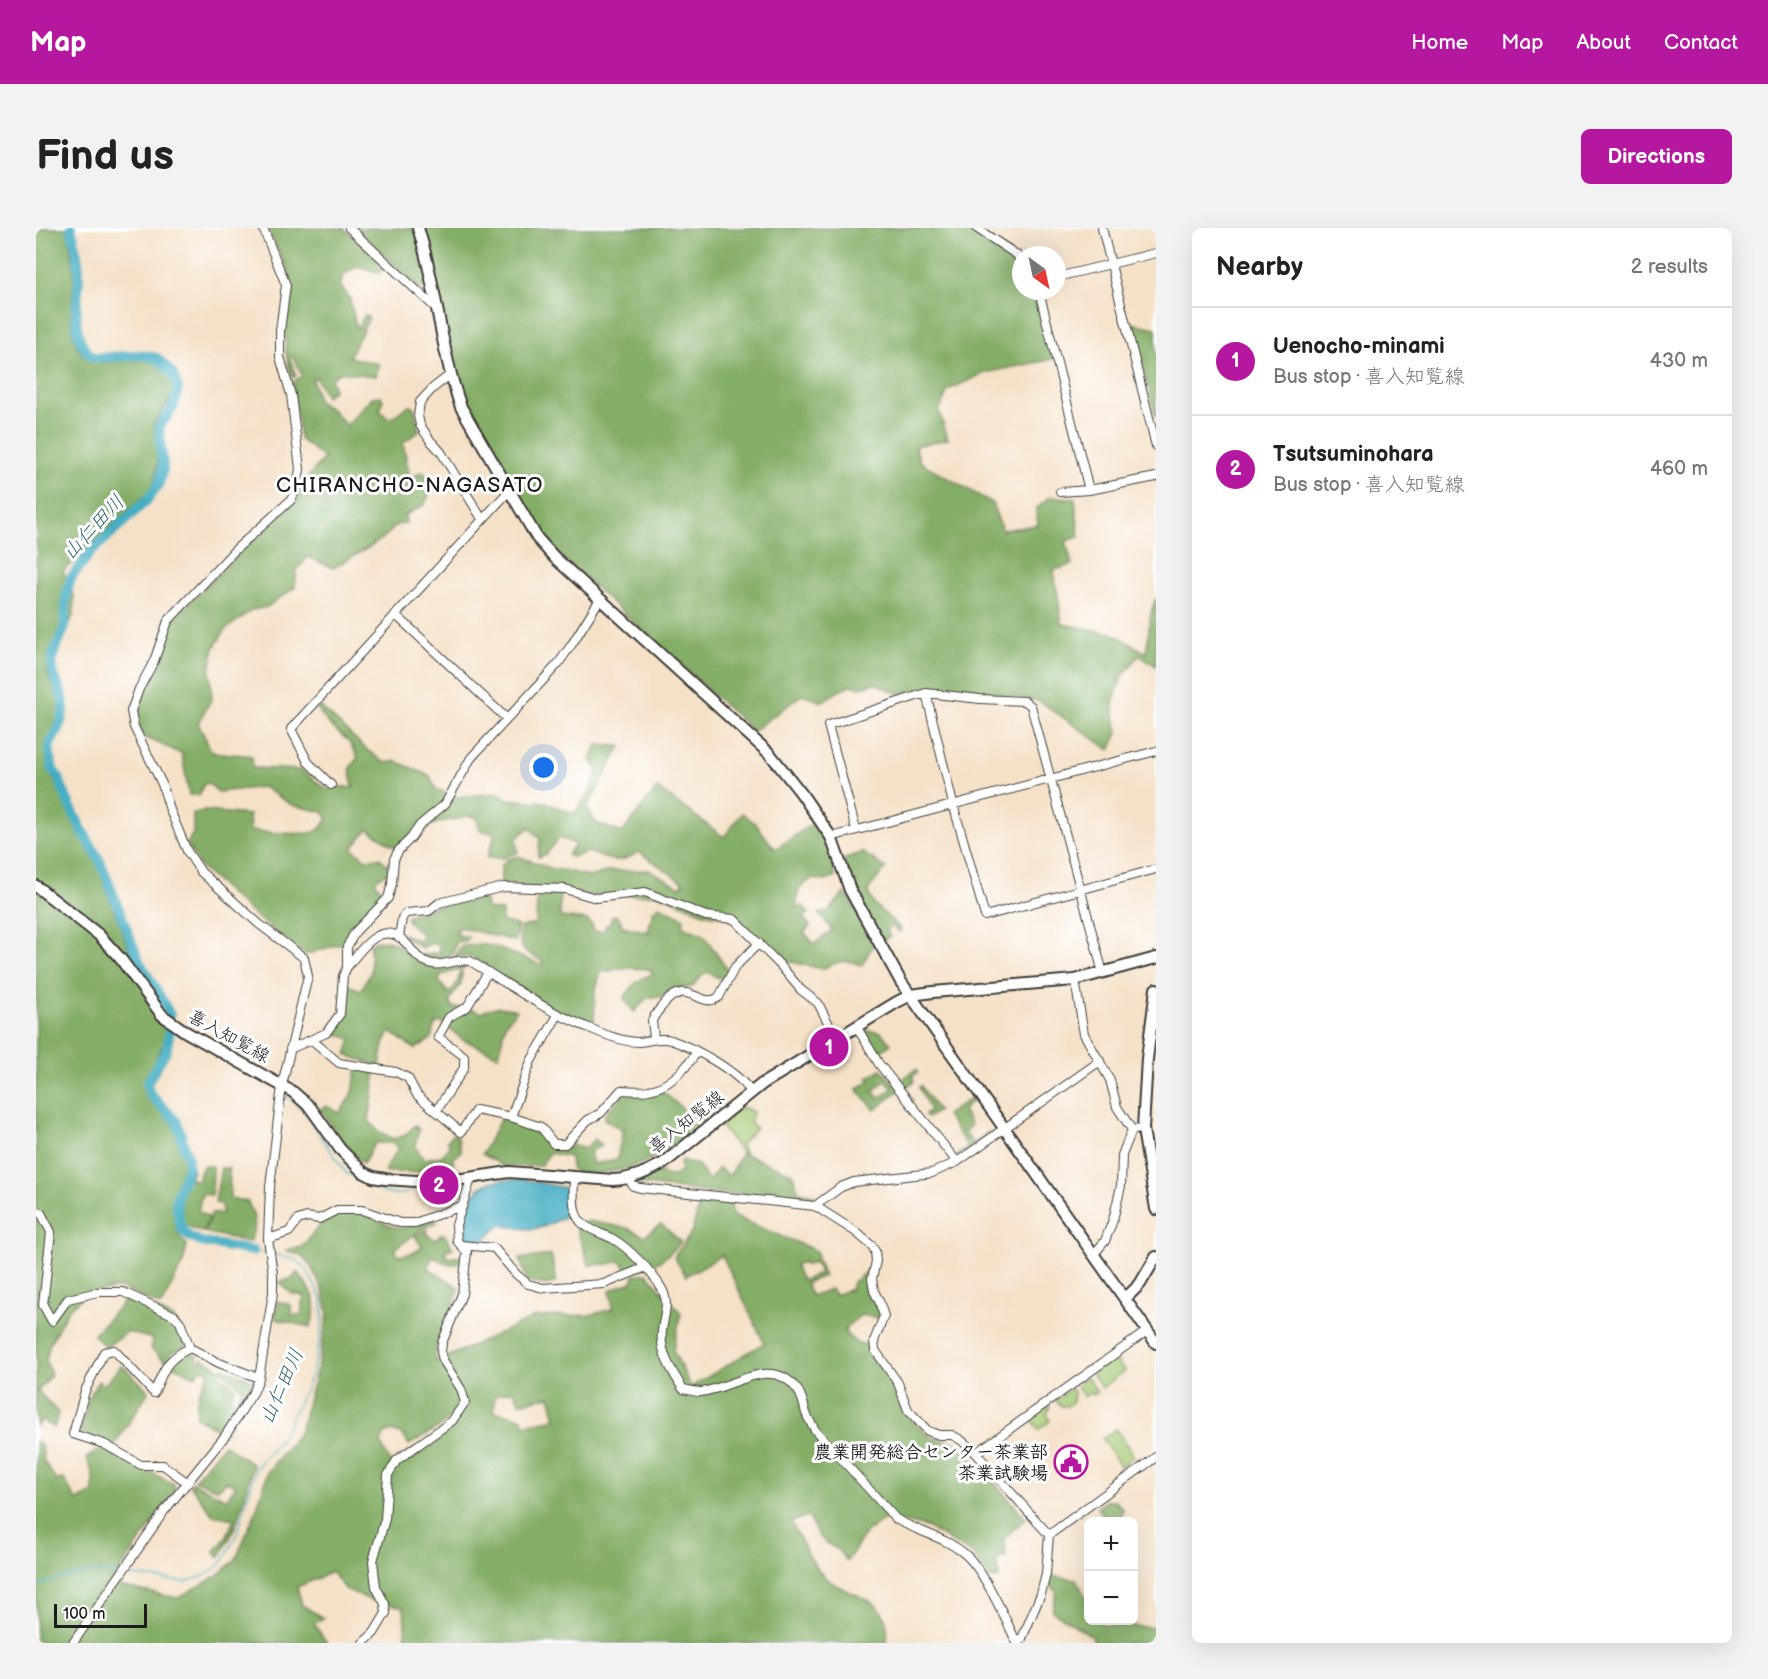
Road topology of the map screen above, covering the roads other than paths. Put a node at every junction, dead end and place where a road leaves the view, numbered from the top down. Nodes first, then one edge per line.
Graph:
1 (262, 228) edge
2 (348, 228) edge
3 (418, 228) edge
4 (976, 228) edge
5 (1102, 228) edge
6 (1012, 252) edge
7 (1156, 253) edge
8 (1111, 264) junction
9 (1066, 275) edge
10 (1041, 300) edge
11 (439, 311) junction
12 (451, 374) junction
13 (1156, 446) edge
14 (1156, 477) edge
15 (1089, 490) junction
16 (509, 491) junction
17 (1060, 492) dead end
18 (482, 519) junction
19 (600, 599) junction
20 (396, 615) junction
21 (926, 693) junction
22 (507, 718) junction
23 (1156, 751) edge
24 (1051, 778) junction
25 (331, 786) dead end
26 (953, 804) junction
27 (856, 830) junction
28 (831, 837) junction
29 (1156, 869) edge
30 (36, 886) edge
31 (1081, 891) junction
32 (399, 937) junction
33 (759, 943) junction
34 (1156, 958) edge
35 (347, 967) junction
36 (488, 972) junction
37 (1103, 973) junction
38 (1075, 980) junction
39 (1156, 989) edge
40 (911, 996) junction
41 (558, 1015) junction
42 (856, 1026) junction
43 (654, 1038) junction
44 (836, 1038) junction
45 (312, 1040) junction
46 (290, 1049) junction
47 (697, 1053) junction
48 (1100, 1061) junction
49 (282, 1085) junction
50 (751, 1092) junction
51 (438, 1110) junction
52 (511, 1117) junction
53 (1005, 1127) junction
54 (1137, 1129) junction
55 (957, 1162) junction
56 (574, 1177) junction
57 (471, 1179) junction
58 (629, 1179) junction
59 (461, 1206) junction
60 (815, 1206) junction
61 (1156, 1209) edge
62 (36, 1211) edge
63 (268, 1239) junction
64 (461, 1245) junction
65 (1094, 1254) junction
66 (1156, 1257) edge
67 (646, 1267) junction
68 (1125, 1299) junction
69 (1147, 1331) junction
70 (1156, 1343) edge
71 (190, 1348) junction
72 (259, 1378) junction
73 (976, 1453) junction
74 (1156, 1457) edge
75 (188, 1483) junction
76 (1049, 1535) junction
77 (73, 1643) edge
78 (363, 1643) edge
79 (1018, 1643) edge

1 - 46 street
2 - 11 street
3 - 11 main road
4 - 6 street
5 - 8 street
7 - 8 street
8 - 9 street
8 - 13 street
10 - 15 street
11 - 12 main road
12 - 16 main road
12 - 18 street
14 - 15 street
15 - 17 street
16 - 18 street
16 - 19 main road
18 - 20 street
19 - 22 street
19 - 28 main road
20 - 22 street
20 - 25 street
21 - 24 street
21 - 26 street
21 - 27 street
22 - 35 street
23 - 24 street
24 - 26 street
24 - 31 street
26 - 27 street
26 - 31 street
27 - 28 street
28 - 40 main road
29 - 31 street
30 - 49 main road, 喜入知覧線
31 - 37 street
32 - 33 street
32 - 35 street
32 - 36 street
33 - 43 street
33 - 44 street
34 - 37 main road, 喜入知覧線
35 - 45 street
36 - 41 street
36 - 51 street
37 - 38 main road, 喜入知覧線
38 - 40 main road, 喜入知覧線
38 - 48 street
39 - 54 main road
40 - 42 main road, 喜入知覧線
40 - 53 main road
41 - 43 street
41 - 52 street
42 - 44 main road, 喜入知覧線
42 - 55 street
43 - 47 street
44 - 50 main road, 喜入知覧線
45 - 46 street
45 - 51 street
46 - 49 street
47 - 50 street
47 - 52 street
48 - 53 street
48 - 54 street
49 - 57 main road, 喜入知覧線
49 - 63 street
50 - 58 main road, 喜入知覧線
51 - 52 street
53 - 55 street
53 - 65 main road
54 - 61 main road
54 - 65 street
55 - 60 street
56 - 57 main road, 喜入知覧線
56 - 58 main road, 喜入知覧線
56 - 67 street
57 - 59 street
58 - 60 street
59 - 63 street
59 - 64 street
60 - 73 street
62 - 71 street
63 - 72 street
64 - 67 street
64 - 78 street
65 - 68 main road
66 - 68 main road
67 - 79 street
68 - 69 main road
69 - 70 main road
69 - 73 street
71 - 72 street
71 - 75 street
72 - 75 street
73 - 76 street
74 - 76 street
75 - 77 street
76 - 79 street

